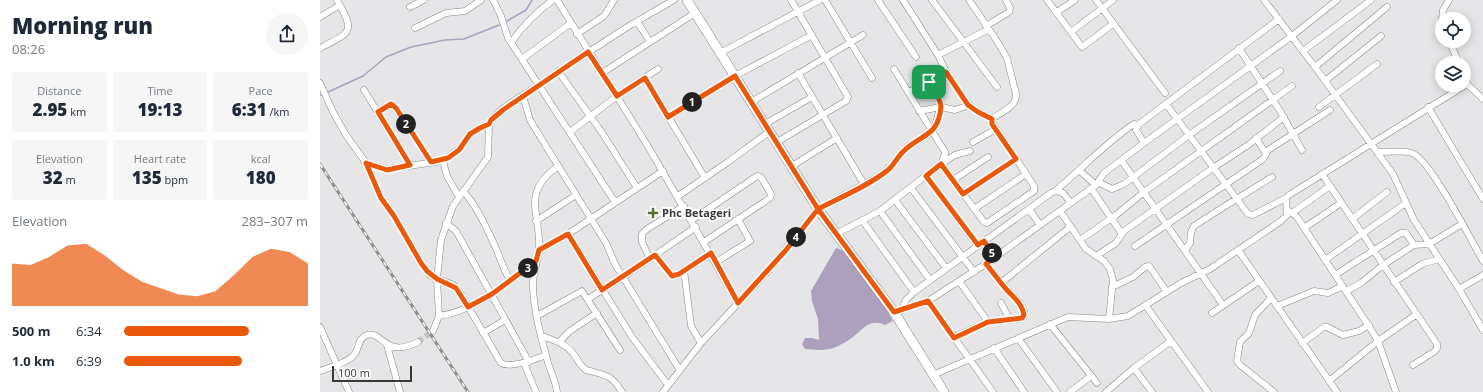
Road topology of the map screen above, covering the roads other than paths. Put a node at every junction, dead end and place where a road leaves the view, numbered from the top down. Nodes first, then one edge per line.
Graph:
1 (424, 0) edge
2 (481, 0) edge
3 (493, 0) edge
4 (553, 0) edge
5 (557, 0) edge
6 (614, 0) edge
7 (674, 0) edge
8 (791, 0) edge
9 (820, 0) edge
10 (825, 0) edge
11 (878, 0) edge
12 (903, 0) edge
13 (932, 0) edge
14 (969, 0) edge
15 (1006, 0) edge
16 (1047, 0) edge
17 (1075, 0) edge
18 (1096, 0) edge
19 (1113, 0) edge
20 (1264, 0) edge
21 (1338, 0) edge
22 (1371, 0) edge
23 (1449, 0) edge
24 (690, 1) edge
25 (339, 3) edge
26 (410, 7) dead end
27 (1386, 7) dead end
28 (1102, 8) junction
29 (798, 12) junction
30 (1057, 12) junction
31 (1443, 12) edge
32 (695, 13) junction
33 (320, 17) edge
34 (1277, 17) junction
35 (571, 23) junction
36 (632, 24) junction
37 (1113, 24) junction
38 (988, 27) junction
39 (415, 28) dead end
40 (1071, 32) junction
41 (578, 34) junction
42 (812, 35) junction
43 (863, 35) dead end
44 (1292, 36) junction
45 (1381, 36) dead end
46 (650, 42) junction
47 (850, 42) junction
48 (963, 42) junction
49 (511, 43) junction
50 (320, 48) edge
51 (1239, 48) junction
52 (1303, 51) junction
53 (588, 52) junction
54 (720, 53) junction
55 (938, 55) junction
56 (825, 57) junction
57 (916, 57) dead end
58 (522, 59) junction
59 (1377, 64) dead end
60 (1252, 66) junction
61 (1315, 67) junction
62 (658, 69) dead end
63 (894, 69) dead end
64 (558, 71) junction
65 (1280, 71) dead end
66 (946, 72) junction
67 (602, 73) junction
68 (798, 73) junction
69 (735, 76) junction
70 (645, 78) junction
71 (872, 78) dead end
72 (1325, 80) junction
73 (929, 82) junction
74 (1262, 82) junction
75 (320, 83) edge
76 (540, 85) junction
77 (996, 86) dead end
78 (1292, 86) dead end
79 (1471, 86) edge
80 (364, 90) dead end
81 (908, 92) junction
82 (1452, 92) edge
83 (1480, 92) edge
84 (1165, 93) dead end
85 (1336, 95) junction
86 (523, 96) junction
87 (617, 96) junction
88 (812, 97) junction
89 (1273, 99) junction
90 (1483, 99) edge
91 (751, 102) junction
92 (1166, 104) junction
93 (968, 105) junction
94 (940, 107) junction
95 (1319, 107) dead end
96 (1428, 107) junction
97 (1330, 110) dead end
98 (919, 111) junction
99 (378, 112) junction
100 (823, 114) junction
101 (589, 116) junction
102 (668, 117) junction
103 (1284, 117) junction
104 (992, 119) junction
105 (1177, 119) junction
106 (489, 124) junction
107 (1134, 124) dead end
108 (768, 128) junction
109 (996, 129) junction
110 (570, 132) junction
111 (932, 132) junction
112 (1293, 133) junction
113 (1189, 135) junction
114 (837, 138) junction
115 (1256, 138) junction
116 (777, 142) junction
117 (973, 142) dead end
118 (1144, 143) junction
119 (1372, 143) junction
120 (1302, 150) dead end
121 (970, 151) dead end
122 (1201, 152) junction
123 (1265, 152) junction
124 (1378, 152) junction
125 (988, 157) dead end
126 (1015, 158) junction
127 (1121, 160) junction
128 (443, 161) junction
129 (431, 162) junction
130 (942, 162) junction
131 (366, 163) junction
132 (410, 165) junction
133 (558, 166) junction
134 (792, 166) junction
135 (1213, 168) junction
136 (663, 171) junction
137 (1080, 171) junction
138 (1026, 174) junction
139 (1322, 174) junction
140 (926, 176) junction
141 (1133, 176) junction
142 (705, 178) junction
143 (1272, 178) dead end
144 (953, 180) junction
145 (864, 184) junction
146 (1225, 184) junction
147 (1095, 185) junction
148 (1330, 186) junction
149 (637, 188) junction
150 (911, 188) junction
151 (463, 191) junction
152 (1055, 191) junction
153 (1144, 192) junction
154 (1387, 192) dead end
155 (963, 194) junction
156 (576, 195) junction
157 (678, 196) junction
158 (459, 197) junction
159 (1286, 198) junction
160 (1236, 199) junction
161 (1483, 199) edge
162 (895, 200) junction
163 (615, 202) junction
164 (1071, 203) junction
165 (1341, 203) junction
166 (1406, 203) junction
167 (684, 206) junction
168 (974, 208) junction
169 (1156, 208) junction
170 (818, 209) junction
171 (1029, 209) junction
172 (880, 211) junction
173 (1060, 211) junction
174 (1290, 212) junction
175 (1111, 218) junction
176 (591, 219) junction
177 (738, 219) junction
178 (1352, 219) junction
179 (692, 220) junction
180 (862, 220) junction
181 (536, 222) junction
182 (446, 223) junction
183 (1167, 224) junction
184 (1462, 224) junction
185 (1040, 225) junction
186 (696, 227) junction
187 (1070, 228) junction
188 (1304, 228) junction
189 (568, 234) junction
190 (836, 234) junction
191 (1122, 234) junction
192 (1362, 234) junction
193 (1080, 240) junction
194 (984, 241) junction
195 (704, 242) junction
196 (1429, 244) junction
197 (978, 245) junction
198 (1414, 245) junction
199 (1135, 246) dead end
200 (539, 250) junction
201 (1185, 250) junction
202 (1238, 250) junction
203 (1373, 250) junction
204 (711, 253) junction
205 (1096, 256) junction
206 (652, 257) junction
207 (962, 257) junction
208 (995, 257) junction
209 (1439, 259) junction
210 (1325, 260) junction
211 (536, 261) junction
212 (1483, 261) edge
213 (716, 262) junction
214 (986, 264) junction
215 (1383, 265) junction
216 (946, 268) junction
217 (684, 270) junction
218 (974, 272) junction
219 (1202, 273) junction
220 (1335, 275) junction
221 (1483, 275) edge
222 (623, 277) junction
223 (437, 279) junction
224 (510, 280) junction
225 (930, 280) junction
226 (959, 281) junction
227 (1259, 281) junction
228 (1394, 282) junction
229 (1001, 283) junction
230 (1112, 287) junction
231 (1344, 289) junction
232 (1459, 289) junction
233 (602, 290) junction
234 (914, 292) junction
235 (1167, 292) junction
236 (492, 294) junction
237 (588, 298) junction
238 (1271, 298) junction
239 (928, 301) junction
240 (738, 303) junction
241 (1001, 303) dead end
242 (1223, 305) junction
243 (1146, 306) junction
244 (1277, 306) junction
245 (468, 307) junction
246 (898, 311) junction
247 (597, 313) junction
248 (1212, 313) dead end
249 (1416, 314) junction
250 (439, 316) junction
251 (537, 316) junction
252 (1109, 319) junction
253 (506, 320) junction
254 (1010, 320) junction
255 (988, 322) junction
256 (1050, 324) junction
257 (1368, 325) junction
258 (320, 327) edge
259 (434, 330) tunnel mouth
260 (1483, 330) edge
261 (483, 332) junction
262 (542, 336) junction
263 (954, 338) junction
264 (1018, 338) junction
265 (1171, 341) junction
266 (1378, 341) junction
267 (418, 342) tunnel mouth
268 (559, 342) junction
269 (701, 343) junction
270 (1302, 343) junction
271 (387, 345) junction
272 (994, 348) junction
273 (620, 350) dead end
274 (546, 355) junction
275 (969, 359) junction
276 (526, 362) junction
277 (336, 364) junction
278 (1413, 365) dead end
279 (1134, 368) junction
280 (679, 369) junction
281 (320, 371) edge
282 (933, 375) junction
283 (1091, 376) junction
284 (1329, 381) junction
285 (1097, 384) dead end
286 (668, 385) junction
287 (1335, 391) edge
288 (349, 392) edge
289 (400, 392) edge
290 (536, 392) edge
291 (557, 392) edge
292 (622, 392) edge
293 (663, 392) edge
294 (944, 392) edge
295 (993, 392) edge
296 (1024, 392) edge
297 (1057, 392) edge
298 (1070, 392) edge
299 (1106, 392) edge
300 (1152, 392) edge
301 (1208, 392) edge
302 (1274, 392) edge
303 (1396, 392) edge

1 - 26 street
2 - 39 street
3 - 49 street
4 - 49 street
5 - 35 street
6 - 41 street
7 - 36 street
8 - 29 street
9 - 29 street
10 - 47 street
11 - 57 street
12 - 55 street
13 - 48 street
14 - 38 street
15 - 38 street
16 - 30 street
17 - 30 street
18 - 28 street
19 - 28 street
20 - 34 street
21 - 44 street
22 - 52 street
23 - 31 street
24 - 32 street
25 - 33 street
25 - 50 street
27 - 61 street
28 - 37 street
28 - 40 street
29 - 42 street
29 - 54 street
30 - 40 street
32 - 46 street
32 - 54 street
34 - 44 street
34 - 51 street
35 - 41 street
35 - 58 street
36 - 46 street
36 - 53 street
37 - 40 street
37 - 84 street
38 - 48 street
38 - 104 street
41 - 53 street
42 - 56 street
42 - 69 street
43 - 47 street
44 - 52 street
44 - 60 street
45 - 72 street
46 - 67 street
47 - 56 street
47 - 71 street
48 - 55 street
48 - 77 street
49 - 58 street
51 - 60 street
51 - 92 street
52 - 61 street
53 - 64 street
53 - 67 street
54 - 69 street
55 - 66 street
56 - 68 street
56 - 100 street
58 - 76 street
59 - 85 street
60 - 74 street
60 - 105 street
61 - 72 street
62 - 70 street
63 - 81 street
64 - 76 street
64 - 101 street
65 - 74 street
66 - 73 street
66 - 93 street
67 - 87 street
68 - 88 street
68 - 91 street
69 - 91 street
69 - 102 street
70 - 87 street
70 - 102 street
72 - 85 street
73 - 81 street
73 - 94 street
74 - 89 street
74 - 113 street
75 - 131 street
76 - 86 street
76 - 110 street
78 - 89 street
79 - 83 street
80 - 99 street
81 - 98 street
82 - 96 street
83 - 90 street
85 - 95 street
85 - 119 street
86 - 106 street
86 - 133 street
87 - 101 street
87 - 136 street
88 - 100 street
88 - 108 street
89 - 103 street
89 - 122 street
91 - 108 street
92 - 105 street
92 - 118 street
93 - 94 street
93 - 104 street
94 - 98 street
94 - 111 street
96 - 119 street
96 - 161 street
97 - 112 street
98 - 111 street
99 - 129 street
99 - 132 street
100 - 114 street
100 - 116 street
101 - 110 street
101 - 149 street
102 - 142 street
103 - 112 street
103 - 115 street
104 - 109 street
105 - 113 street
105 - 118 street
106 - 128 street
106 - 151 street
107 - 137 street
108 - 116 street
108 - 142 street
109 - 117 street
109 - 126 street
110 - 163 street
111 - 130 street
111 - 145 street
112 - 120 street
112 - 123 street
113 - 122 street
113 - 141 street
114 - 134 street
114 - 145 street
115 - 123 street
115 - 135 street
116 - 134 street
118 - 127 street
119 - 124 street
119 - 139 street
121 - 130 street
122 - 135 street
122 - 153 street
123 - 146 street
124 - 166 street
124 - 184 street
125 - 144 street
126 - 138 street
126 - 155 street
127 - 141 street
127 - 147 street
128 - 129 street
128 - 158 street
129 - 132 street
130 - 140 street
130 - 144 street
131 - 132 street
131 - 223 street
133 - 156 street
133 - 181 street
134 - 170 street
135 - 146 street
135 - 169 street
136 - 149 street
136 - 157 street
137 - 147 street
137 - 152 street
138 - 168 street
138 - 168 street
139 - 148 street
139 - 159 street
140 - 150 street
140 - 197 street
141 - 147 street
141 - 153 street
142 - 157 street
143 - 160 street
144 - 155 street
145 - 170 street
146 - 160 street
146 - 183 street
147 - 164 street
147 - 175 street
148 - 165 street
148 - 174 street
149 - 163 street
150 - 162 street
150 - 207 street
151 - 158 street
151 - 224 street
152 - 164 street
152 - 171 street
153 - 169 street
153 - 175 street
154 - 178 street
155 - 168 street
156 - 176 street
156 - 181 street
157 - 167 street
158 - 182 street
159 - 160 street
159 - 174 street
160 - 201 street
162 - 172 street
162 - 216 street
163 - 176 street
164 - 173 street
165 - 178 street
165 - 188 street
166 - 192 street
166 - 196 street
167 - 179 street
167 - 206 street
169 - 183 street
169 - 191 street
170 - 190 street
170 - 240 street
171 - 185 street
171 - 194 street
172 - 180 street
172 - 225 street
173 - 185 street
173 - 187 street
174 - 188 street
174 - 202 street
175 - 191 street
175 - 193 street
176 - 189 street
176 - 222 street
177 - 179 street
177 - 195 street
177 - 213 street
178 - 192 street
179 - 186 street
180 - 190 street
180 - 234 street
181 - 200 street
182 - 223 street
182 - 236 street
183 - 199 street
183 - 201 street
184 - 196 street
184 - 212 street
185 - 208 street
186 - 195 street
186 - 206 street
187 - 193 street
187 - 229 street
188 - 210 street
189 - 200 street
189 - 233 street
190 - 246 street
191 - 205 street
192 - 203 street
192 - 210 street
193 - 205 street
194 - 197 street
194 - 208 street
195 - 204 street
196 - 198 street
196 - 209 street
197 - 207 street
198 - 203 street
198 - 215 street
200 - 211 street
201 - 219 street
202 - 219 street
202 - 227 street
203 - 215 street
203 - 220 street
204 - 213 street
204 - 217 street
205 - 230 street
206 - 217 street
206 - 222 street
207 - 216 street
207 - 218 street
208 - 214 street
209 - 228 street
209 - 232 street
210 - 220 street
211 - 224 street
211 - 251 street
213 - 240 street
214 - 218 street
214 - 229 street
215 - 228 street
215 - 231 street
216 - 225 street
217 - 269 street
218 - 226 street
219 - 235 street
219 - 242 street
220 - 231 street
221 - 232 street
222 - 233 street
222 - 280 street
223 - 245 street
223 - 250 street
224 - 236 street
225 - 234 street
226 - 239 street
226 - 255 street
227 - 238 street
227 - 242 street
228 - 249 street
229 - 254 street
230 - 235 street
230 - 252 street
231 - 244 street
231 - 257 street
232 - 260 street
233 - 237 street
233 - 286 street
234 - 246 street
235 - 243 street
236 - 245 street
236 - 253 street
237 - 247 street
237 - 251 street
238 - 244 street
238 - 302 street
239 - 246 street
239 - 263 street
240 - 269 street
241 - 254 street
242 - 248 street
243 - 252 street
243 - 265 street
244 - 270 street
245 - 250 street
245 - 261 street
246 - 282 street
247 - 268 street
247 - 273 street
249 - 266 street
249 - 278 street
250 - 259 street
251 - 262 street
252 - 256 street
253 - 261 street
253 - 276 street
254 - 255 street
255 - 263 street
256 - 264 street
256 - 283 street
257 - 266 street
257 - 270 street
258 - 277 street
261 - 276 street
262 - 268 street
262 - 274 street
263 - 275 street
264 - 272 street
264 - 297 street
265 - 279 street
265 - 301 street
266 - 284 street
266 - 303 street
267 - 271 street
268 - 292 street
269 - 280 street
270 - 284 street
271 - 277 street
271 - 289 street
272 - 275 street
272 - 296 street
274 - 276 street
274 - 291 street
275 - 282 street
275 - 295 street
276 - 290 street
277 - 281 street
277 - 288 street
279 - 299 street
279 - 300 street
280 - 286 street
282 - 294 street
283 - 285 street
283 - 298 street
284 - 287 street
286 - 293 street

